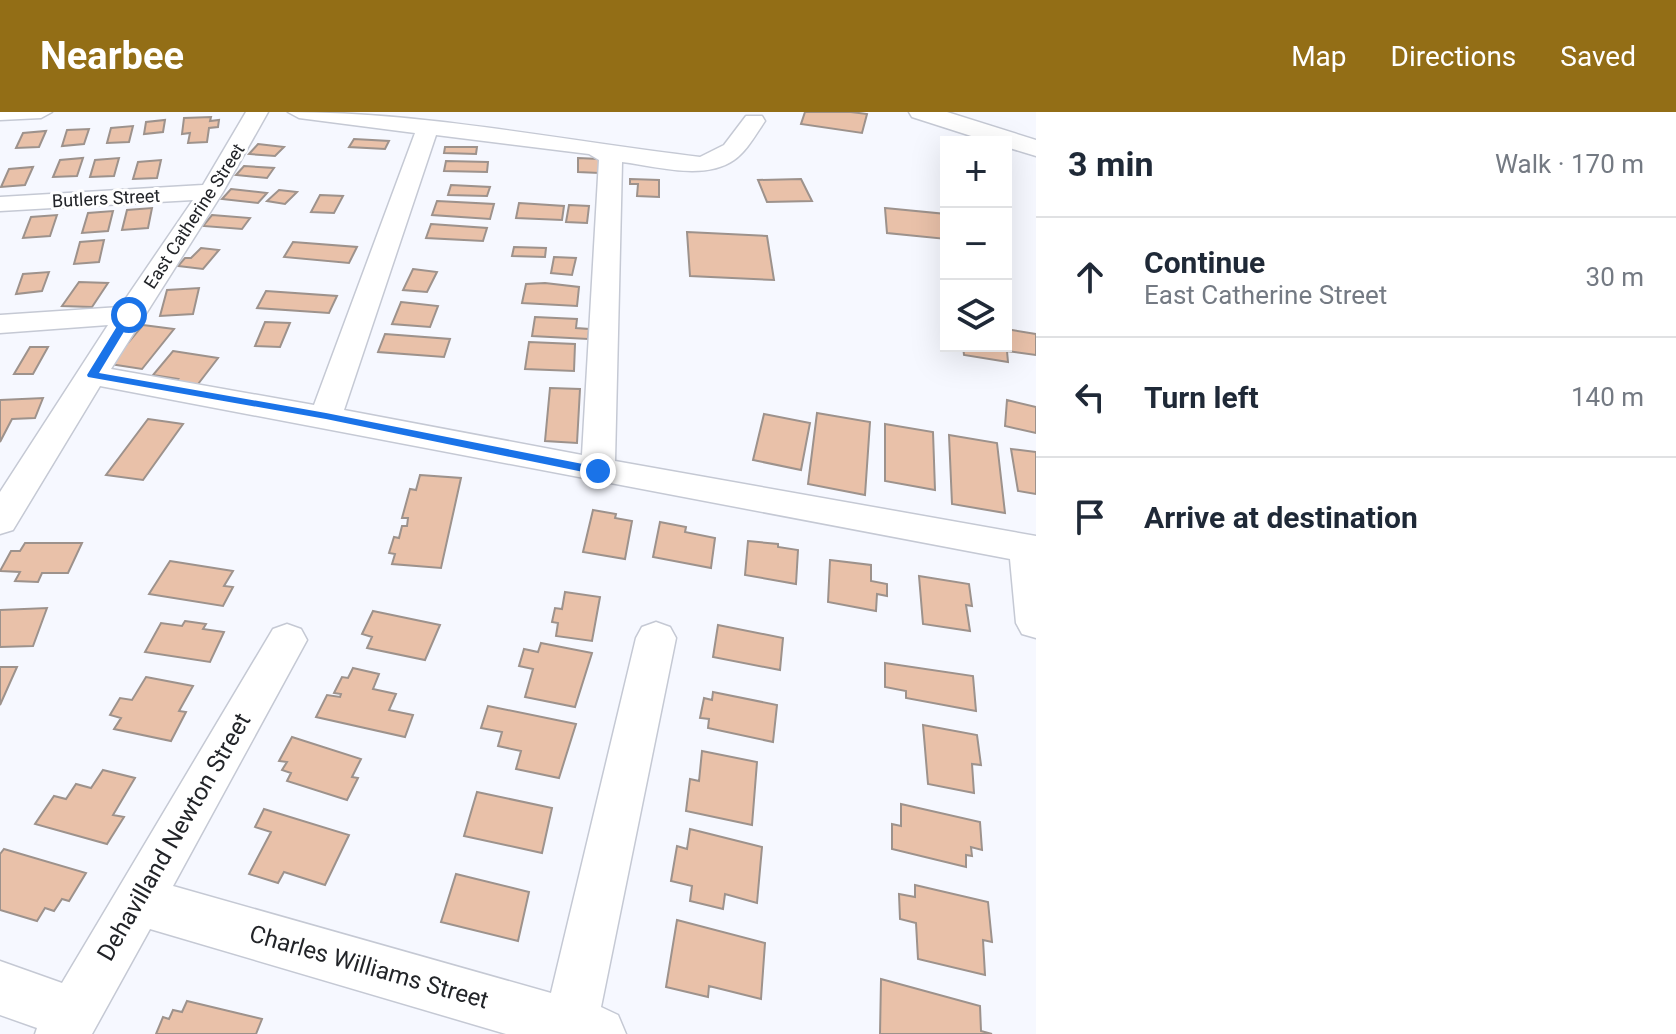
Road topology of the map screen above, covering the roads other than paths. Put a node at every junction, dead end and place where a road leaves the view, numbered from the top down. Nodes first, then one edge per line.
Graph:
1 (41, 112) edge
2 (257, 112) edge
3 (299, 112) edge
4 (921, 112) edge
5 (0, 114) edge
6 (754, 121) dead end
7 (428, 126) junction
8 (1036, 148) edge
9 (606, 153) junction
10 (211, 192) junction
11 (0, 204) edge
12 (129, 315) junction
13 (0, 324) edge
14 (92, 375) junction
15 (326, 416) junction
16 (598, 471) junction
17 (13, 482) edge
18 (0, 521) edge
19 (1032, 550) edge
20 (1036, 623) edge
21 (656, 638) dead end
22 (287, 640) dead end
23 (138, 901) junction
24 (0, 988) edge
25 (67, 1024) edge
26 (579, 1031) edge

1 - 5 street
2 - 10 street, East Catherine Street
3 - 7 street
4 - 8 main road
6 - 9 street
7 - 9 street
7 - 15 street
9 - 16 street
10 - 11 street, Butlers Street
10 - 12 street, East Catherine Street
12 - 13 street
12 - 14 street, East Catherine Street
14 - 15 street
14 - 17 street, East Catherine Street
15 - 16 street
16 - 19 street
17 - 18 street, East Catherine Street
19 - 20 street
21 - 26 street
22 - 23 street, Dehavilland Newton Street
23 - 25 street, Dehavilland Newton Street
23 - 26 street, Charles Williams Street
24 - 25 street

